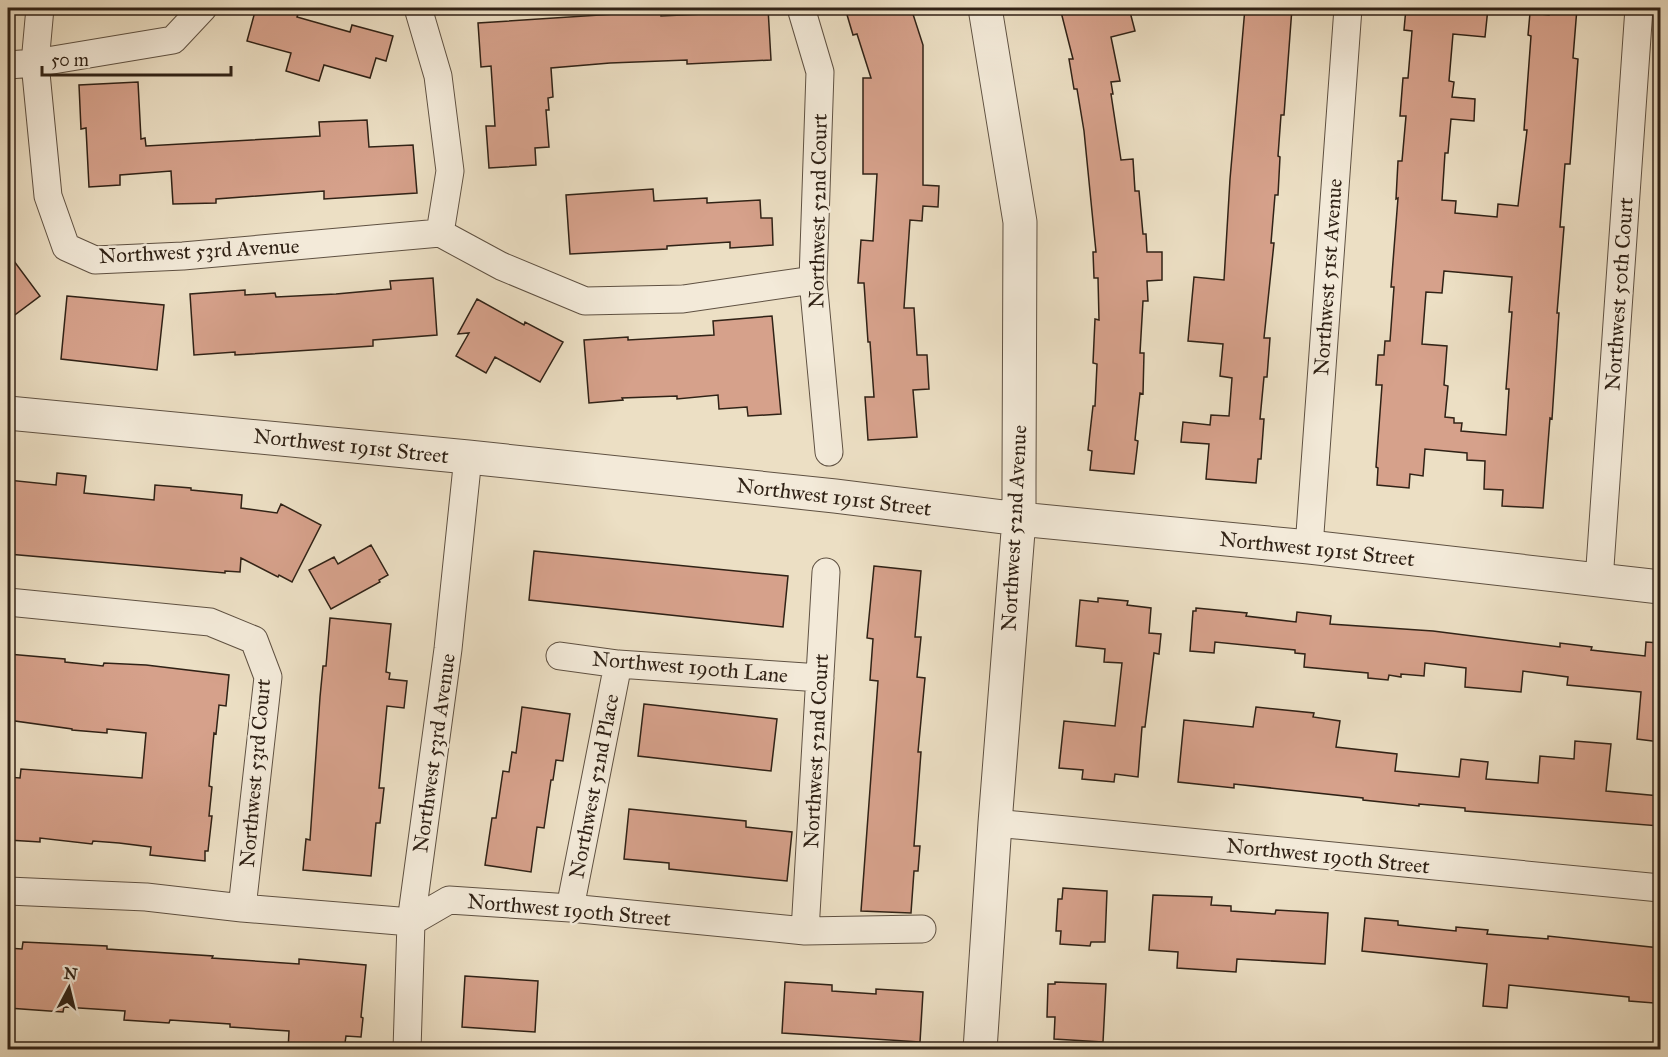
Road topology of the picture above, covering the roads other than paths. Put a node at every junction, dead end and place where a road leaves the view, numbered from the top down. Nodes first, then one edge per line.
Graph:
1 (40, 8) edge
2 (203, 8) edge
3 (418, 8) edge
4 (801, 8) edge
5 (986, 8) edge
6 (1348, 8) edge
7 (1639, 8) edge
8 (34, 63) junction
9 (8, 65) edge
10 (440, 233) junction
11 (813, 280) junction
12 (8, 412) edge
13 (828, 452) dead end
14 (468, 457) junction
15 (1019, 519) junction
16 (1309, 547) junction
17 (826, 572) dead end
18 (1599, 581) junction
19 (1660, 587) edge
20 (8, 602) edge
21 (560, 656) dead end
22 (618, 663) junction
23 (820, 678) junction
24 (995, 823) junction
25 (1660, 888) edge
26 (8, 891) edge
27 (242, 908) junction
28 (570, 908) junction
29 (411, 922) junction
30 (922, 929) dead end
31 (805, 931) junction
32 (407, 1050) edge
33 (980, 1050) edge

1 - 8 street
2 - 8 street
3 - 10 street
4 - 11 street, Northwest 52nd Court
5 - 15 street, Northwest 52nd Avenue
6 - 16 street, Northwest 51st Avenue
7 - 18 street, Northwest 50th Court
8 - 9 street
8 - 10 street, Northwest 53rd Avenue
10 - 11 street
11 - 13 street, Northwest 52nd Court
12 - 14 street, Northwest 191st Street
14 - 15 street, Northwest 191st Street
14 - 29 street, Northwest 53rd Avenue
15 - 16 street, Northwest 191st Street
15 - 24 street, Northwest 52nd Avenue
16 - 18 street, Northwest 191st Street
17 - 23 street, Northwest 52nd Court
18 - 19 street, Northwest 191st Street
20 - 27 street, Northwest 53rd Court
21 - 22 street, Northwest 190th Lane
22 - 23 street, Northwest 190th Lane
22 - 28 street, Northwest 52nd Place
23 - 31 street, Northwest 52nd Court
24 - 25 street, Northwest 190th Street
24 - 33 street, Northwest 52nd Avenue
26 - 27 street
27 - 29 street
28 - 29 street, Northwest 190th Street
28 - 31 street, Northwest 190th Street
29 - 32 street, Northwest 53rd Avenue
30 - 31 street, Northwest 190th Street

